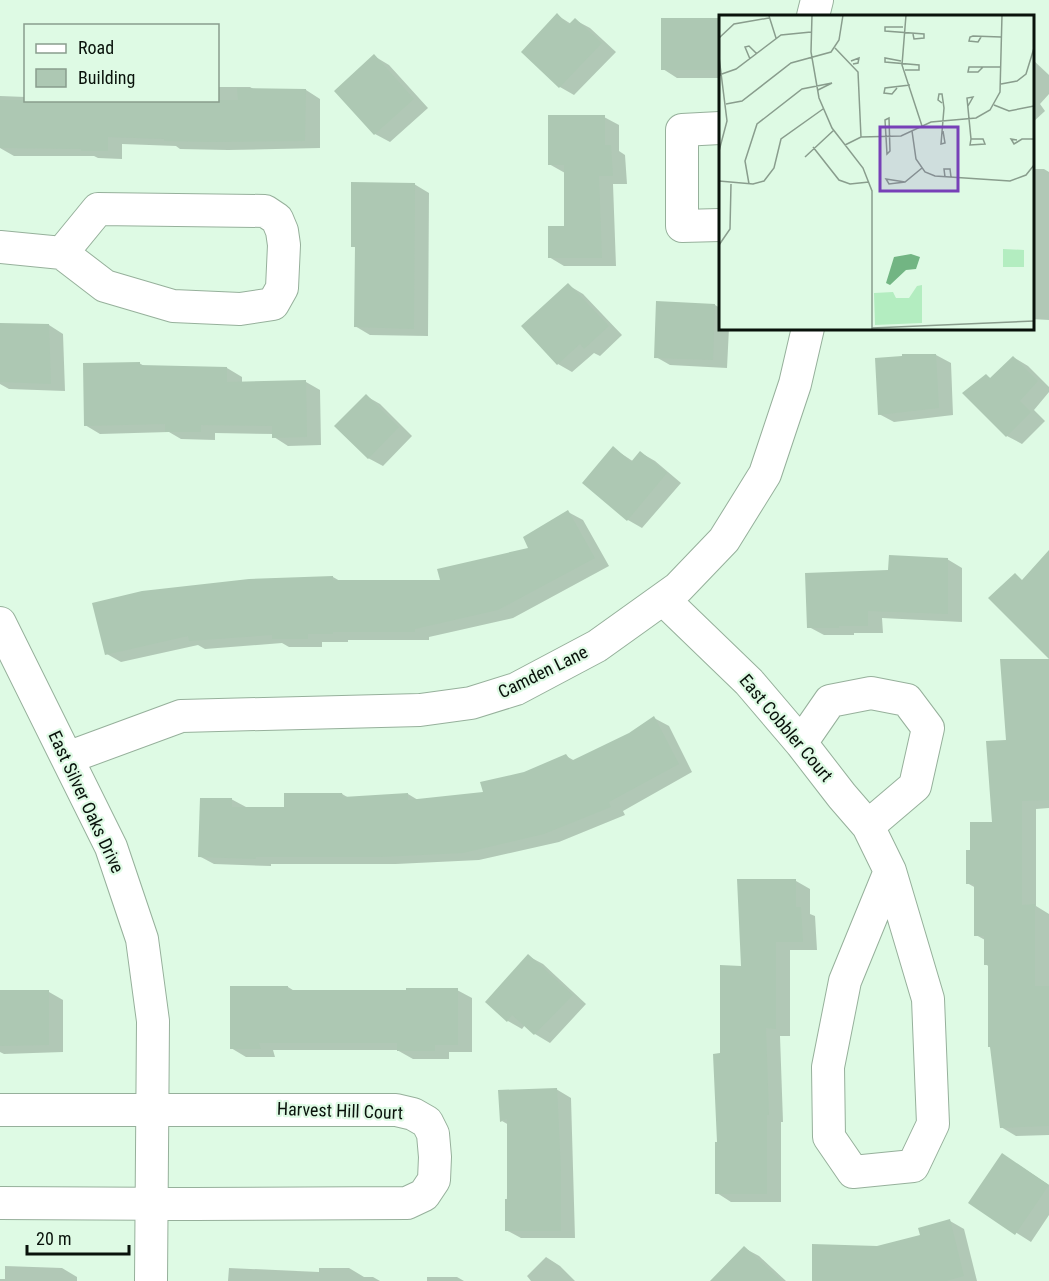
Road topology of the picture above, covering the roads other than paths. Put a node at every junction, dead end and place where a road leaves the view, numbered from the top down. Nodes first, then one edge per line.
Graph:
1 (818, 0) edge
2 (813, 15) edge
3 (719, 128) edge
4 (719, 225) edge
5 (0, 247) edge
6 (62, 253) junction
7 (808, 330) edge
8 (663, 599) junction
9 (0, 623) edge
10 (801, 743) junction
11 (67, 758) junction
12 (868, 826) junction
13 (890, 872) junction
14 (153, 1109) junction
15 (0, 1110) edge
16 (0, 1203) edge
17 (152, 1204) junction
18 (151, 1281) edge

1 - 2 street
3 - 4 street
5 - 6 street
6 - 6 street
7 - 8 street, Camden Lane
8 - 10 street, East Cobbler Court
8 - 11 street, Camden Lane
9 - 11 street, East Silver Oaks Drive
10 - 12 street, East Cobbler Court
10 - 12 street
11 - 14 street, East Silver Oaks Drive
12 - 13 street, East Cobbler Court
13 - 13 street, East Cobbler Court
14 - 15 street, Harvest Hill Court
14 - 17 street, East Silver Oaks Drive
14 - 17 street, Harvest Hill Court
16 - 17 street, Harvest Hill Court
17 - 18 street, East Silver Oaks Drive

